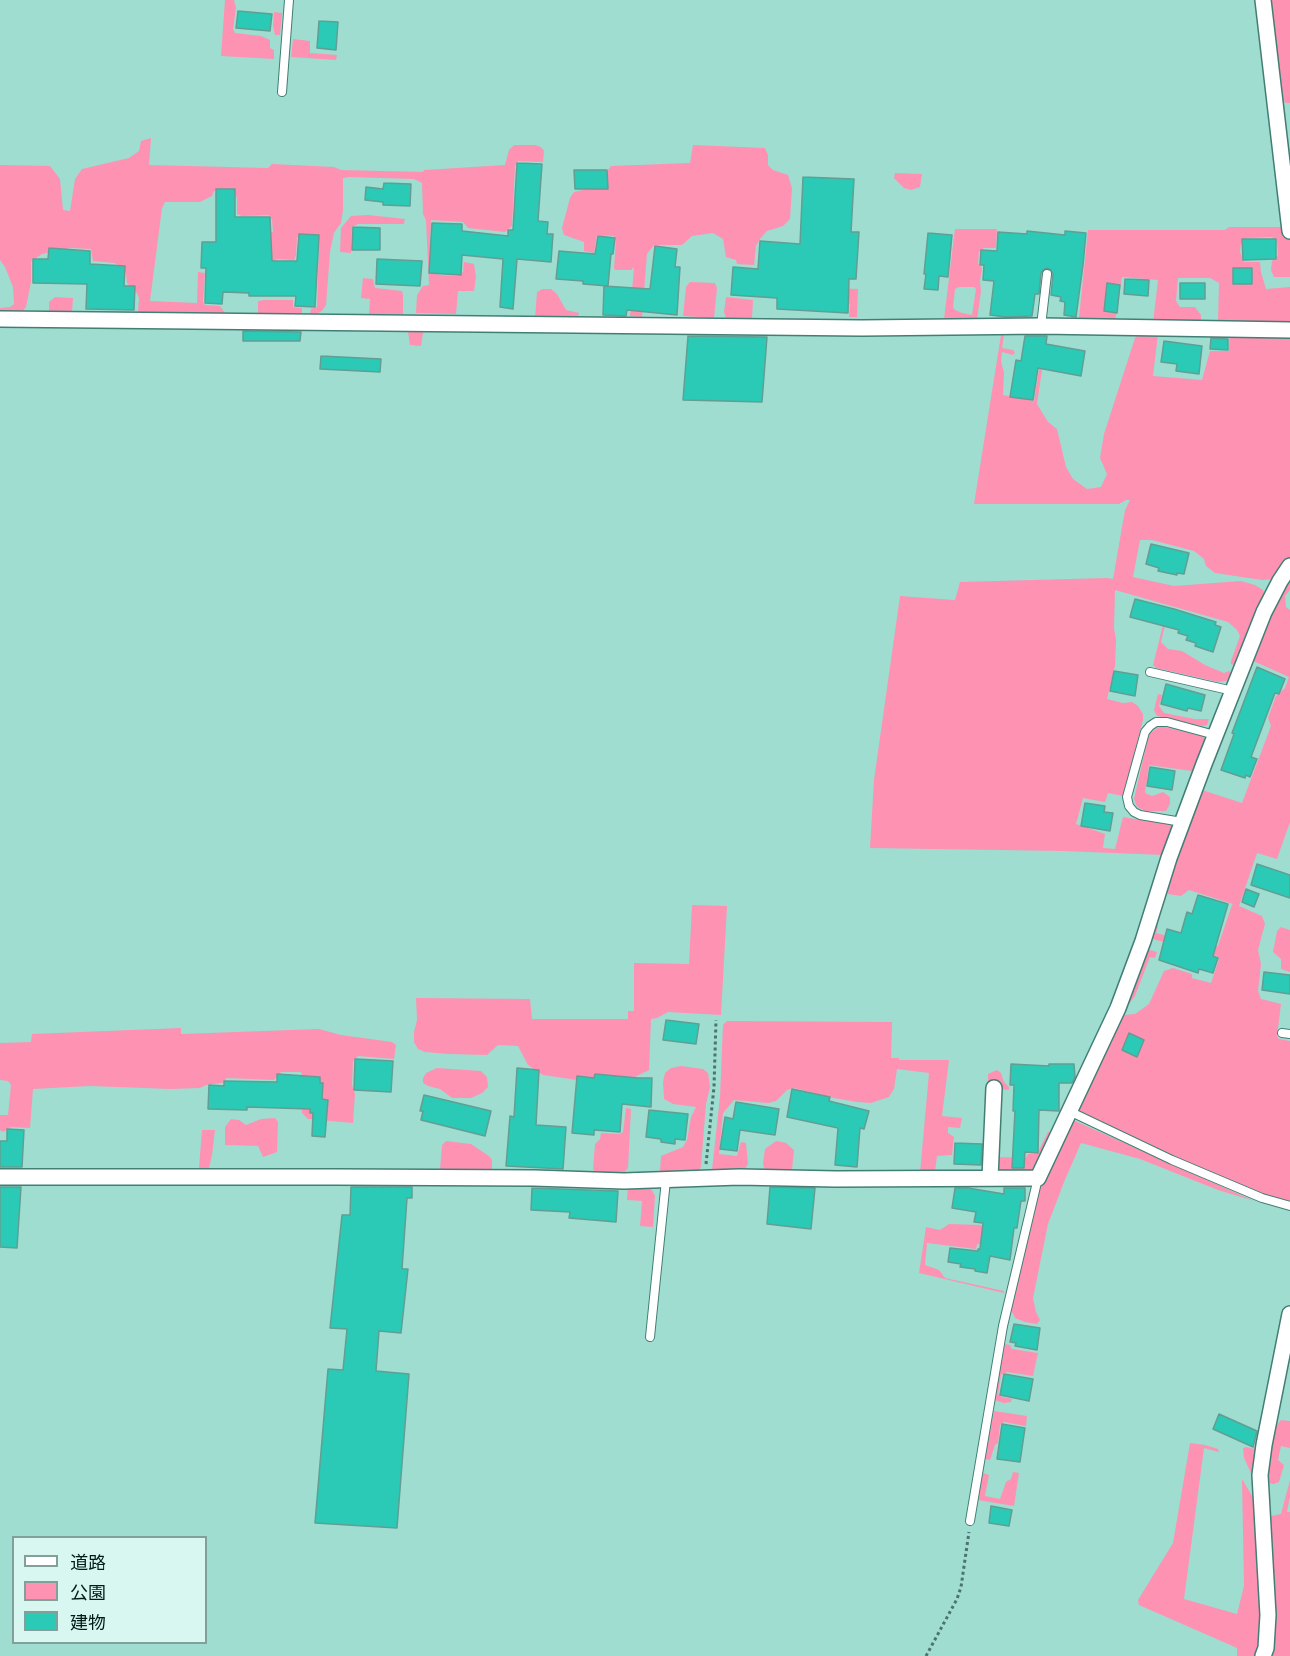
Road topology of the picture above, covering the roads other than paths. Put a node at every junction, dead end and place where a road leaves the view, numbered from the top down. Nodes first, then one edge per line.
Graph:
1 (289, 0) edge
2 (1263, 0) edge
3 (282, 92) dead end
4 (1285, 153) edge
5 (1290, 231) edge
6 (1047, 274) dead end
7 (0, 319) edge
8 (1041, 326) junction
9 (1290, 330) edge
10 (1290, 566) edge
11 (1150, 672) dead end
12 (1233, 691) junction
13 (1215, 735) junction
14 (1182, 822) junction
15 (994, 1088) dead end
16 (1069, 1111) junction
17 (0, 1177) edge
18 (990, 1178) junction
19 (1038, 1178) junction
20 (666, 1180) junction
21 (1290, 1206) edge
22 (1290, 1314) edge
23 (650, 1337) dead end
24 (970, 1521) road end
25 (1266, 1654) edge

1 - 3 lane
2 - 4 street
4 - 5 street
6 - 8 lane
7 - 8 street
8 - 9 street
10 - 12 street
11 - 12 lane
12 - 13 street
13 - 14 street
13 - 14 lane
14 - 16 street
15 - 18 street
16 - 19 street
16 - 21 lane
17 - 20 street
18 - 19 street
18 - 20 street
19 - 24 lane
20 - 23 lane
22 - 25 street

